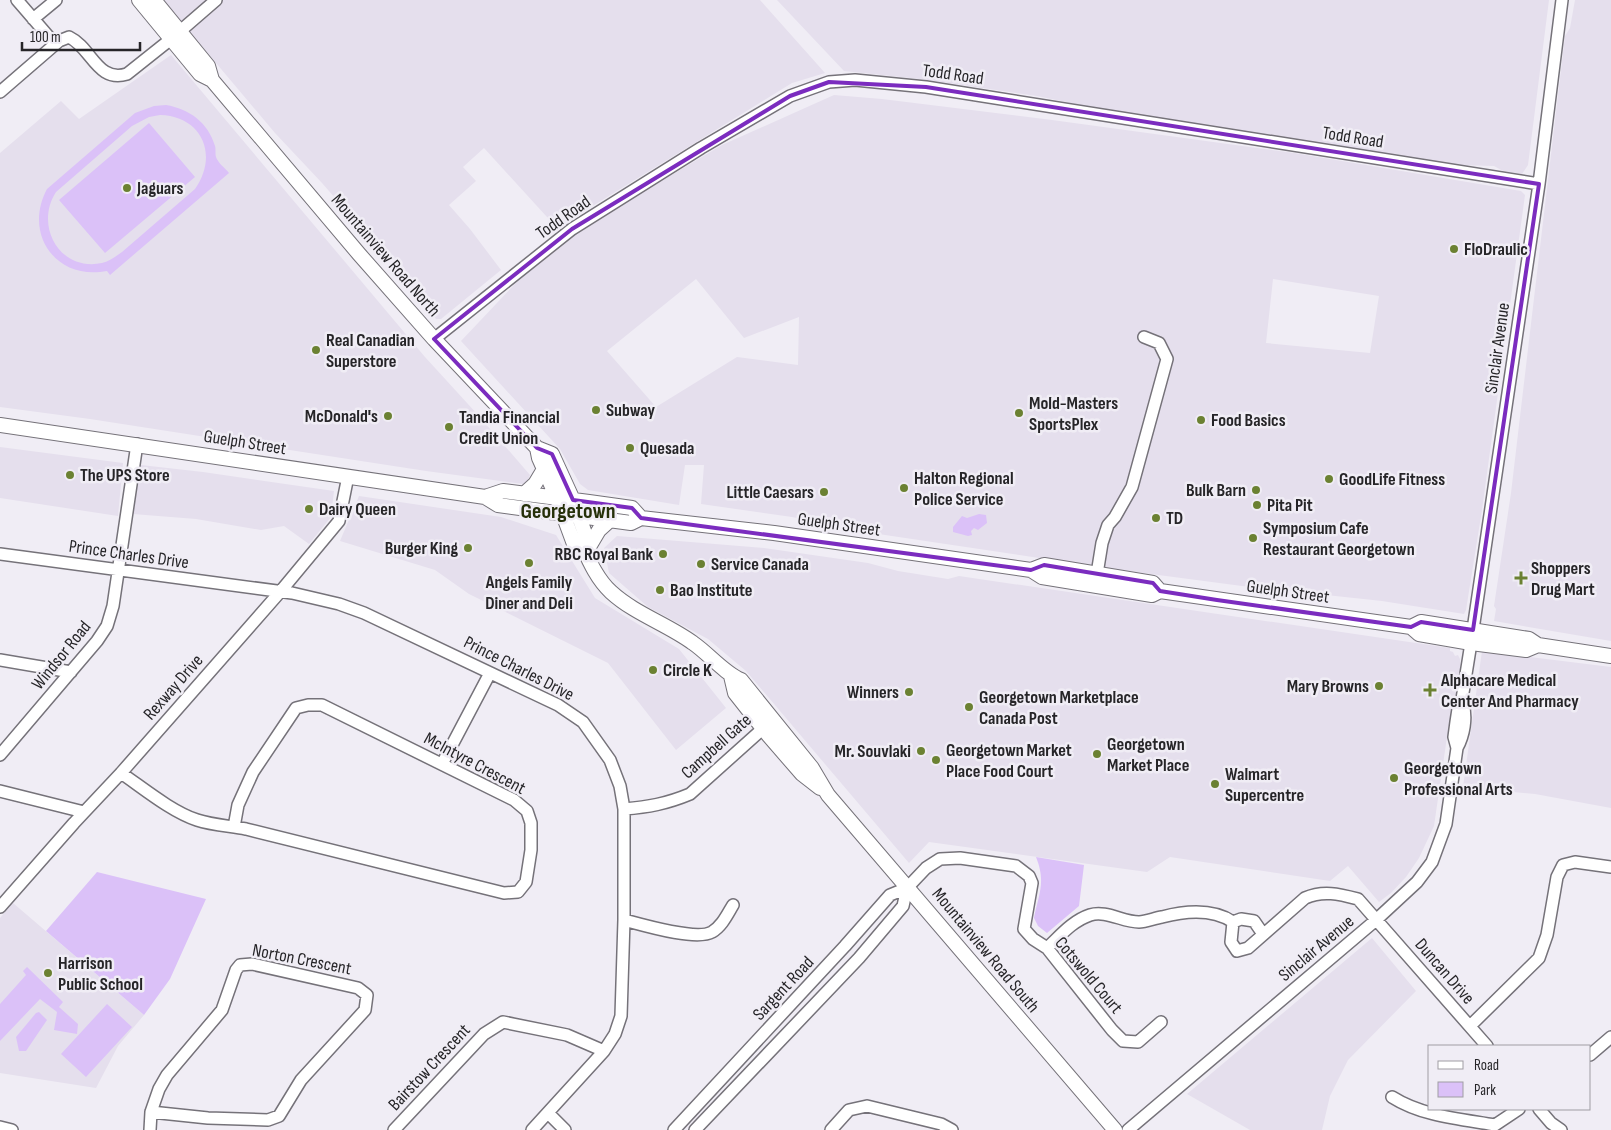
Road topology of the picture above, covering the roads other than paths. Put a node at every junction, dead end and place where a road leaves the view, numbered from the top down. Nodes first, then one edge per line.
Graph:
1 (17, 0) edge
2 (56, 0) edge
3 (139, 0) edge
4 (154, 0) edge
5 (216, 0) edge
6 (1562, 0) edge
7 (33, 19) junction
8 (175, 35) junction
9 (55, 44) junction
10 (0, 92) edge
11 (1539, 184) junction
12 (1144, 337) dead end
13 (434, 339) junction
14 (0, 425) edge
15 (137, 444) junction
16 (537, 448) junction
17 (544, 469) junction
18 (348, 476) junction
19 (524, 494) junction
20 (485, 497) junction
21 (557, 498) junction
22 (573, 500) junction
23 (563, 514) junction
24 (579, 516) junction
25 (641, 518) junction
26 (610, 520) junction
27 (584, 549) junction
28 (0, 554) edge
29 (118, 570) junction
30 (1096, 580) junction
31 (280, 592) junction
32 (1472, 637) junction
33 (1611, 656) edge
34 (0, 660) edge
35 (71, 672) junction
36 (490, 673) junction
37 (768, 724) junction
38 (0, 754) edge
39 (442, 764) junction
40 (121, 773) junction
41 (0, 791) edge
42 (624, 809) junction
43 (84, 812) junction
44 (234, 827) junction
45 (1611, 867) edge
46 (907, 888) junction
47 (733, 905) dead end
48 (0, 907) edge
49 (624, 920) junction
50 (1376, 920) junction
51 (1232, 922) junction
52 (1263, 934) junction
53 (845, 946) junction
54 (1047, 948) junction
55 (858, 958) junction
56 (1161, 1022) dead end
57 (1470, 1026) junction
58 (1611, 1036) edge
59 (1486, 1045) edge
60 (604, 1051) junction
61 (746, 1054) junction
62 (1591, 1054) edge
63 (758, 1064) junction
64 (1392, 1097) dead end
65 (1518, 1110) edge
66 (1541, 1110) edge
67 (151, 1112) junction
68 (548, 1113) junction
69 (0, 1127) edge
70 (12, 1130) edge
71 (150, 1130) edge
72 (394, 1130) edge
73 (532, 1130) edge
74 (565, 1130) edge
75 (674, 1130) edge
76 (694, 1130) edge
77 (831, 1130) edge
78 (952, 1130) edge
79 (1115, 1130) edge
80 (1128, 1130) edge
81 (1561, 1130) edge

1 - 7 street
2 - 7 street
3 - 8 main road, Mountainview Road North
4 - 8 main road, Mountainview Road North
5 - 8 street
6 - 11 street, Sinclair Avenue
7 - 9 street
8 - 9 street
8 - 13 main road, Mountainview Road North
9 - 10 street
11 - 13 street, Todd Road
11 - 32 street, Sinclair Avenue
12 - 30 street
13 - 16 main road, Mountainview Road North
14 - 15 main road, Guelph Street
15 - 18 main road, Guelph Street
15 - 29 street, Windsor Road
16 - 17 main road, Mountainview Road North
16 - 22 main road, Mountainview Road North
17 - 19 main road
17 - 21 main road, Mountainview Road North
18 - 20 main road, Guelph Street
18 - 31 street, Rexway Drive
19 - 20 main road, Guelph Street
19 - 21 main road, Guelph Street
20 - 23 main road, Guelph Street
21 - 22 main road, Guelph Street
21 - 23 main road, Mountainview Road North
22 - 24 main road, Mountainview Road North
22 - 25 main road, Guelph Street
23 - 24 main road, Guelph Street
23 - 27 main road, Mountainview Road South
24 - 26 main road, Guelph Street
24 - 27 main road, Mountainview Road South
25 - 26 main road, Guelph Street
25 - 30 main road, Guelph Street
26 - 27 main road
27 - 37 main road, Mountainview Road South
28 - 29 street, Prince Charles Drive
29 - 31 street, Prince Charles Drive
29 - 35 street, Windsor Road
30 - 32 main road, Guelph Street
31 - 36 street, Prince Charles Drive
31 - 40 street, Rexway Drive
32 - 33 main road, Guelph Street
32 - 50 street, Sinclair Avenue
34 - 35 street
35 - 38 street, Windsor Road
36 - 39 street
36 - 42 street, Prince Charles Drive
37 - 42 street, Campbell Gate
37 - 46 main road, Mountainview Road South
39 - 44 street, McIntyre Crescent
39 - 44 street, McIntyre Crescent
40 - 43 street, Rexway Drive
40 - 44 street, McIntyre Crescent
41 - 43 street
42 - 49 street, Prince Charles Drive
43 - 48 street, Rexway Drive
45 - 57 street
46 - 53 street, Sargent Road
46 - 54 street, Cotswold Court
46 - 55 street, Sargent Road
46 - 79 main road, Mountainview Road South
47 - 49 street
49 - 60 street, Prince Charles Drive
50 - 52 street, Duncan Drive
50 - 57 street, Duncan Drive
50 - 80 street, Sinclair Avenue
51 - 52 street
51 - 52 street
51 - 54 street
53 - 55 street
53 - 61 street, Sargent Road
54 - 56 street, Cotswold Court
55 - 63 street, Sargent Road
57 - 59 street, Duncan Drive
58 - 62 street
60 - 68 street, Prince Charles Drive
60 - 72 street, Bairstow Crescent
61 - 63 street
61 - 75 street, Sargent Road
63 - 76 street, Sargent Road
64 - 65 street
66 - 81 street
67 - 67 street, Norton Crescent
67 - 71 street, Norton Crescent
68 - 73 street, Prince Charles Drive
68 - 74 street
69 - 70 street
77 - 78 street

